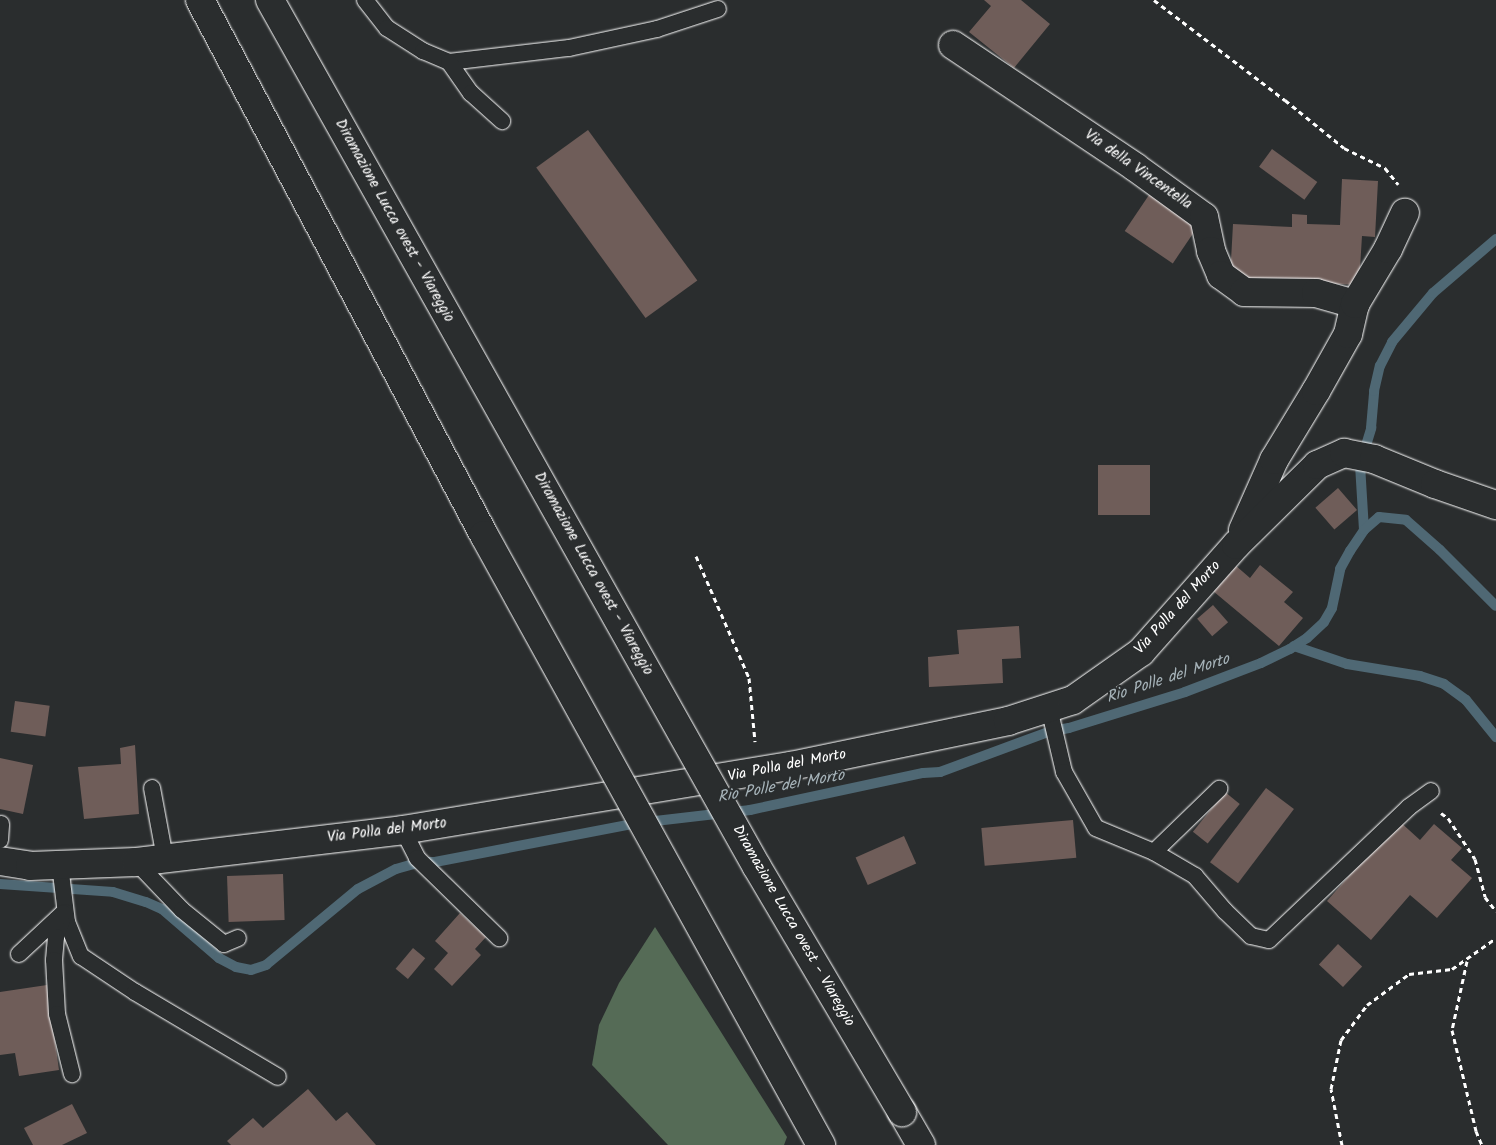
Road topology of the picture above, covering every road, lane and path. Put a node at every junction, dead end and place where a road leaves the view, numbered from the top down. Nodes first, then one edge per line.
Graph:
1 (200, 0) edge
2 (270, 0) edge
3 (365, 0) edge
4 (1154, 0) edge
5 (718, 9) dead end
6 (953, 45) dead end
7 (448, 62) junction
8 (502, 121) dead end
9 (1404, 213) joint
10 (1355, 304) junction
11 (1496, 504) edge
12 (1236, 545) junction
13 (696, 556) dead end
14 (1050, 712) junction
15 (757, 772) junction
16 (152, 788) dead end
17 (1219, 789) dead end
18 (1425, 795) joint
19 (402, 830) junction
20 (1154, 852) junction
21 (165, 858) junction
22 (0, 861) edge
23 (136, 862) junction
24 (61, 869) junction
25 (64, 904) junction
26 (1496, 911) edge
27 (238, 938) dead end
28 (499, 938) dead end
29 (1496, 938) edge
30 (19, 954) dead end
31 (1467, 960) junction
32 (72, 1074) dead end
33 (278, 1077) dead end
34 (821, 1145) edge
35 (921, 1145) edge
36 (1342, 1145) edge
37 (1482, 1145) edge

1 - 34 main road, bridge
2 - 35 main road, Diramazione Lucca ovest - Viareggio, bridge
3 - 7 lane
4 - 9 path
5 - 7 lane
6 - 10 main road, Via della Vincentella
7 - 8 lane
9 - 10 main road
10 - 12 main road
11 - 12 main road, Via Polla del Morto
12 - 14 main road, Via Polla del Morto
13 - 15 path
14 - 15 main road, Via Polla del Morto
14 - 20 lane
15 - 19 main road, Via Polla del Morto
16 - 21 lane
17 - 20 lane
18 - 20 lane
18 - 26 path
19 - 21 main road, Via Polla del Morto
19 - 28 lane
21 - 23 main road, Via Polla del Morto
22 - 24 main road, Via Polla del Morto
23 - 24 main road, Via Polla del Morto
23 - 27 lane
24 - 25 lane
25 - 30 lane
25 - 32 lane
25 - 33 lane
29 - 31 path
31 - 36 path
31 - 37 path

